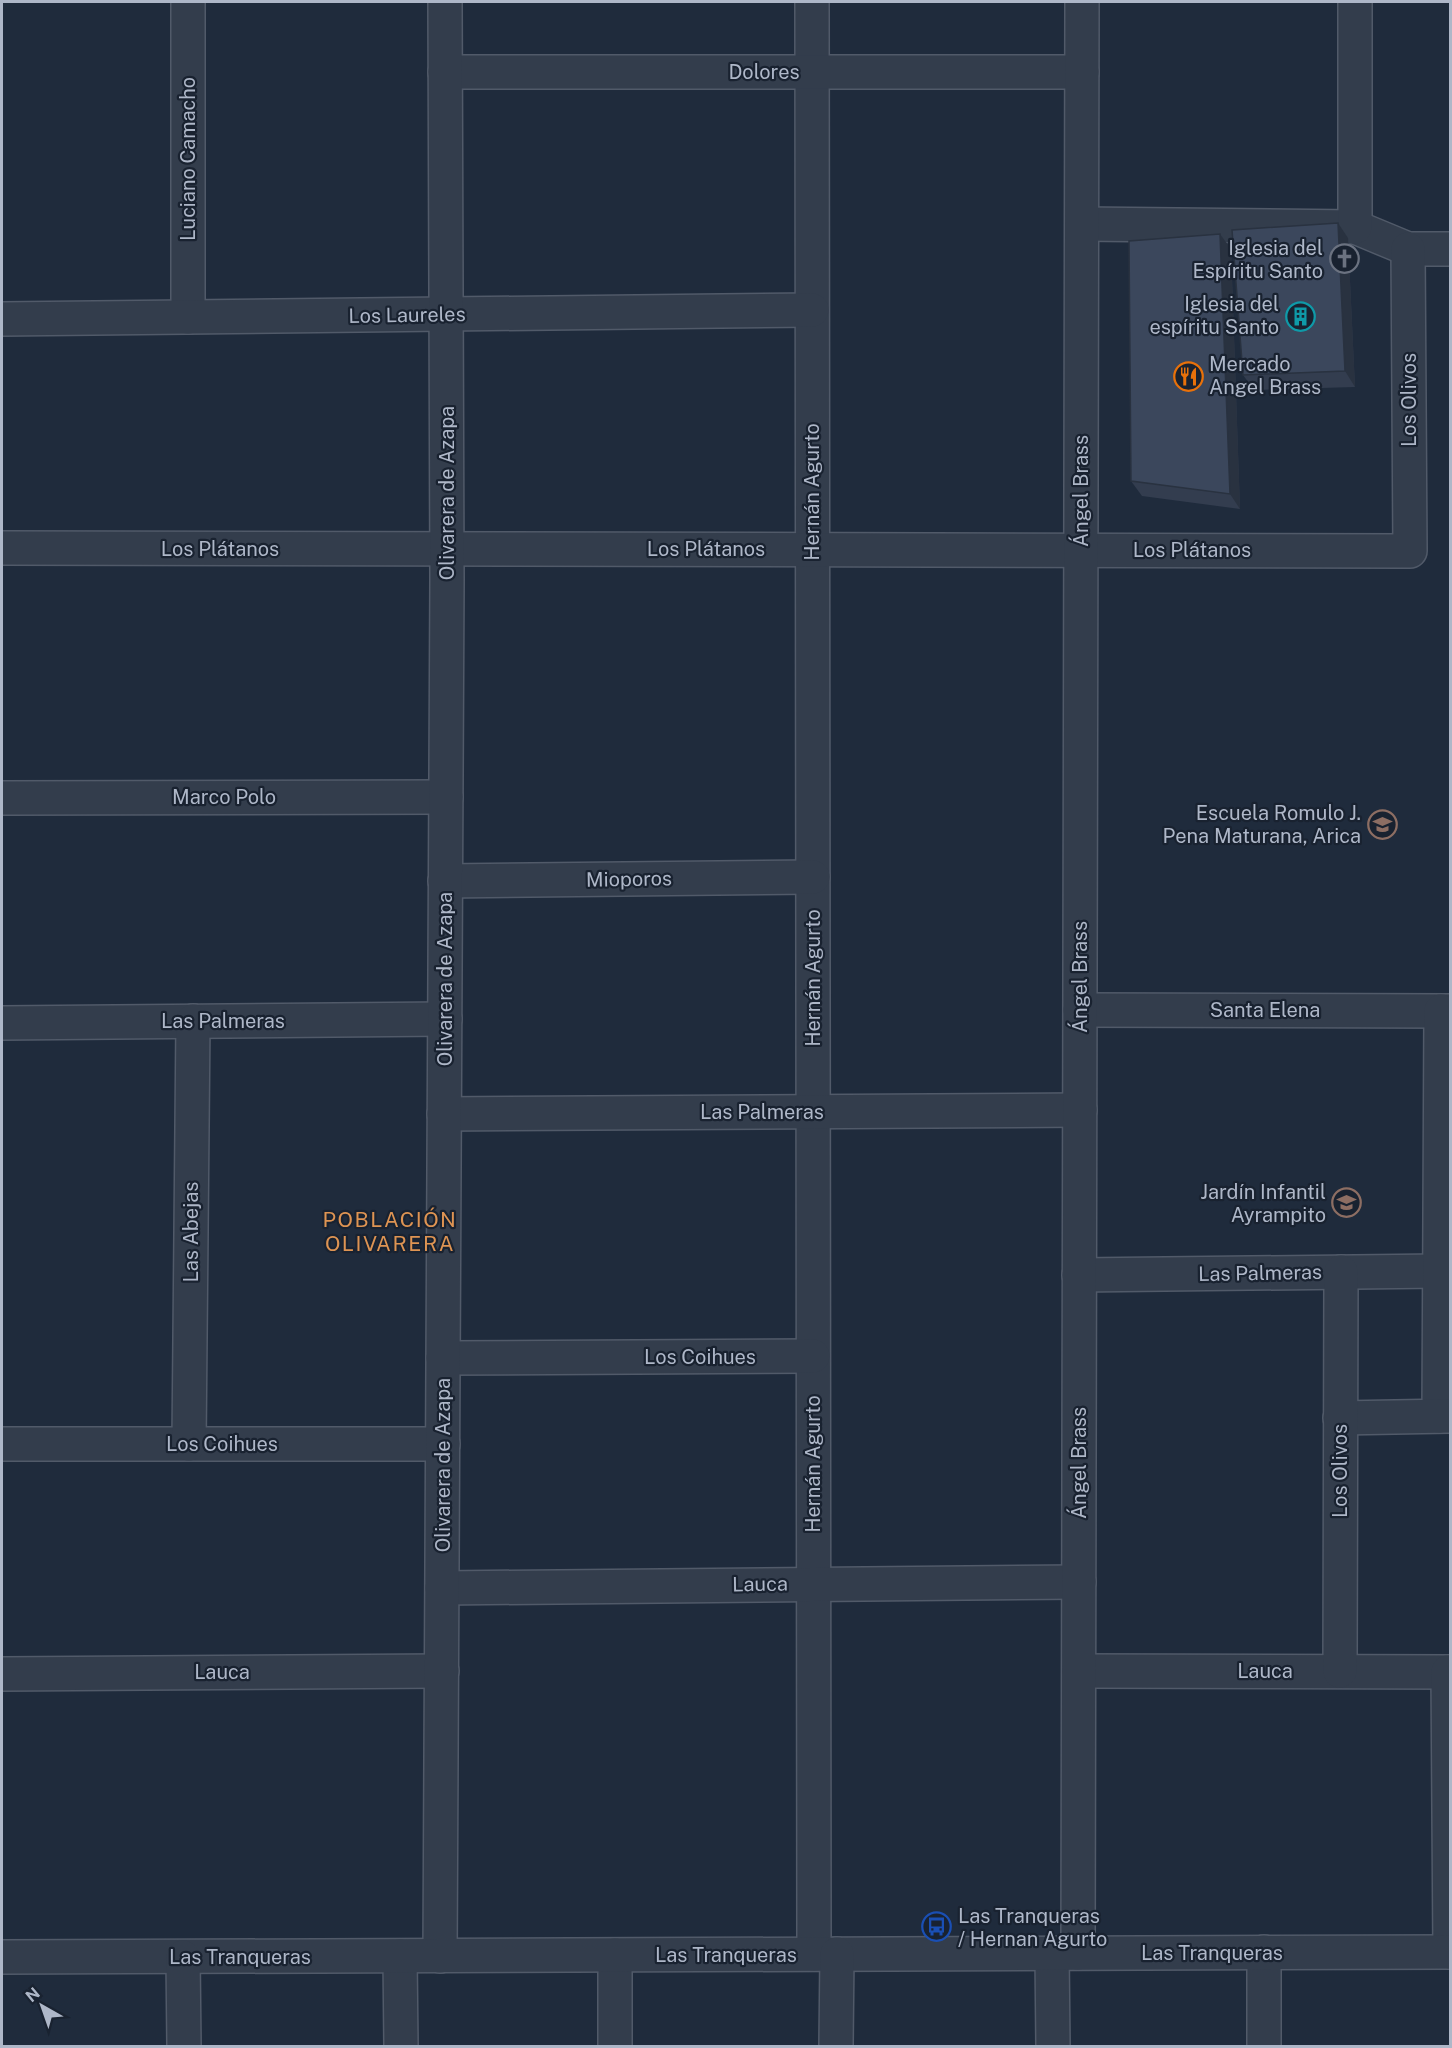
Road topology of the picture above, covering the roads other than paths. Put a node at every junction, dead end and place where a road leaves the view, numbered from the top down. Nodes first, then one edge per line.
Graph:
1 (188, 2) edge
2 (445, 2) edge
3 (812, 2) edge
4 (1082, 2) edge
5 (1355, 2) edge
6 (445, 72) junction
7 (812, 72) junction
8 (1082, 72) junction
9 (1082, 224) junction
10 (1355, 226) junction
11 (1408, 249) junction
12 (1450, 249) edge
13 (812, 310) junction
14 (446, 314) junction
15 (188, 317) junction
16 (2, 320) edge
17 (2, 548) edge
18 (447, 549) junction
19 (812, 549) junction
20 (1081, 550) junction
21 (1410, 550) joint
22 (446, 797) junction
23 (2, 798) edge
24 (813, 877) junction
25 (446, 881) junction
26 (1080, 1010) junction
27 (1446, 1011) edge
28 (445, 1019) junction
29 (192, 1021) junction
30 (2, 1023) edge
31 (1080, 1110) junction
32 (813, 1112) junction
33 (444, 1114) junction
34 (1440, 1271) junction
35 (1341, 1272) junction
36 (1079, 1275) junction
37 (813, 1356) junction
38 (443, 1358) junction
39 (1445, 1416) edge
40 (1341, 1418) junction
41 (2, 1444) edge
42 (189, 1444) junction
43 (443, 1444) junction
44 (1078, 1582) junction
45 (814, 1584) junction
46 (442, 1588) junction
47 (442, 1671) junction
48 (1079, 1671) junction
49 (1340, 1671) junction
50 (1449, 1672) edge
51 (2, 1674) edge
52 (1264, 1952) junction
53 (1450, 1952) edge
54 (1065, 1953) junction
55 (825, 1954) junction
56 (615, 1955) junction
57 (400, 1956) junction
58 (440, 1956) junction
59 (2, 1957) edge
60 (183, 1957) junction
61 (184, 2046) edge
62 (401, 2046) edge
63 (615, 2046) edge
64 (836, 2046) edge
65 (1053, 2046) edge
66 (1264, 2046) edge

1 - 15 street, Luciano Camacho
2 - 6 street, Olivarera de Azapa
3 - 7 street, Hernán Agurto
4 - 8 street, Ángel Brass
5 - 10 street
6 - 7 street, Dolores
6 - 14 street, Olivarera de Azapa
7 - 8 street, Dolores
7 - 13 street, Hernán Agurto
8 - 9 street, Ángel Brass
9 - 10 street
9 - 20 street, Ángel Brass
10 - 11 street
11 - 12 street
11 - 21 street, Los Olivos
13 - 14 street, Los Laureles
13 - 19 street, Hernán Agurto
14 - 15 street, Los Laureles
14 - 18 street, Olivarera de Azapa
15 - 16 street, Los Laureles
17 - 18 street, Los Plátanos
18 - 19 street, Los Plátanos
18 - 22 street, Olivarera de Azapa
19 - 20 street, Los Plátanos
19 - 24 street, Hernán Agurto
20 - 21 street, Los Plátanos
20 - 26 street, Ángel Brass
22 - 23 street, Marco Polo
22 - 25 street, Olivarera de Azapa
24 - 25 street, Mioporos
24 - 32 street, Hernán Agurto
25 - 28 street, Olivarera de Azapa
26 - 27 street, Santa Elena
26 - 31 street, Ángel Brass
27 - 34 street
28 - 29 street, Las Palmeras
28 - 33 street, Olivarera de Azapa
29 - 30 street, Las Palmeras
29 - 42 street, Las Abejas
31 - 32 street, Las Palmeras
31 - 36 street, Ángel Brass
32 - 33 street, Las Palmeras
32 - 37 street, Hernán Agurto
33 - 38 street, Olivarera de Azapa
34 - 35 street, Las Palmeras
34 - 39 street
35 - 36 street, Las Palmeras
35 - 40 street, Los Olivos
36 - 44 street, Ángel Brass
37 - 38 street, Los Coihues
37 - 45 street, Hernán Agurto
38 - 43 street, Olivarera de Azapa
39 - 40 street
40 - 49 street, Los Olivos
41 - 42 street, Los Coihues
42 - 43 street, Los Coihues
43 - 46 street, Olivarera de Azapa
44 - 45 street, Lauca
44 - 48 street, Ángel Brass
45 - 46 street, Lauca
45 - 55 street, Hernán Agurto
46 - 47 street, Olivarera de Azapa
47 - 51 street, Lauca
47 - 58 street, Olivarera de Azapa
48 - 49 street, Lauca
48 - 54 street, Ángel Brass
49 - 50 street, Lauca
50 - 53 street
52 - 53 street, Las Tranqueras
52 - 54 street, Las Tranqueras
52 - 66 street
54 - 55 street, Las Tranqueras
54 - 65 street, Ángel Brass
55 - 56 street, Las Tranqueras
55 - 64 street, Hernán Agurto
56 - 58 street, Las Tranqueras
56 - 63 street
57 - 58 street, Las Tranqueras
57 - 60 street, Las Tranqueras
57 - 62 street
59 - 60 street, Las Tranqueras
60 - 61 street

